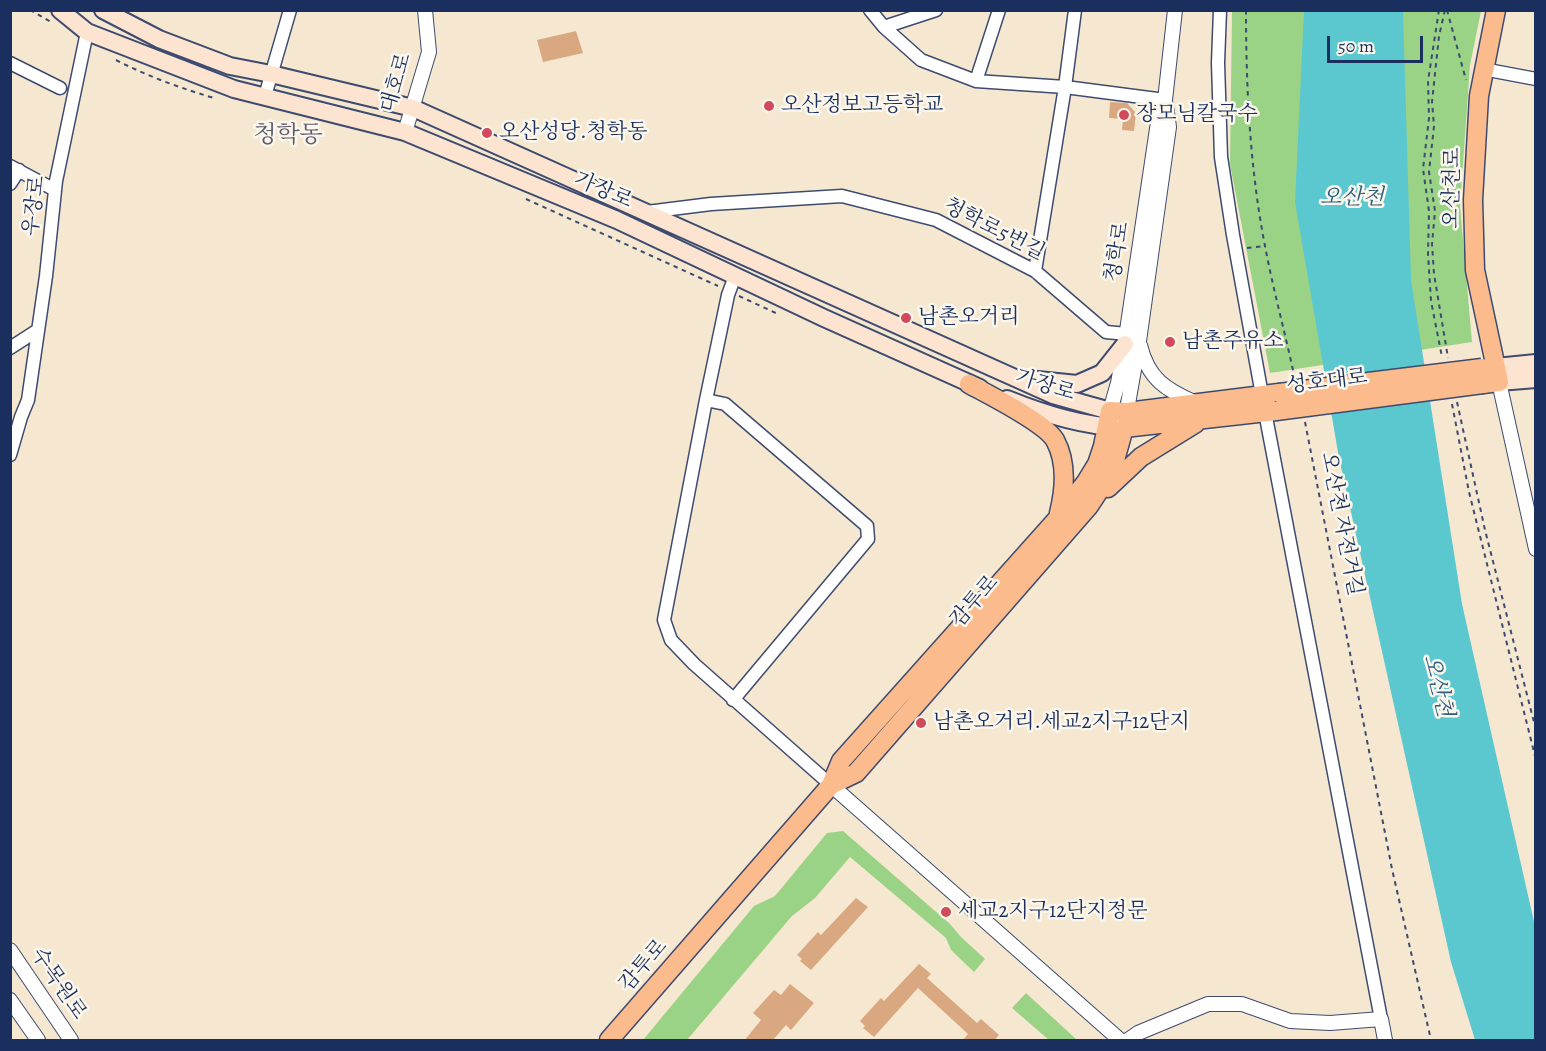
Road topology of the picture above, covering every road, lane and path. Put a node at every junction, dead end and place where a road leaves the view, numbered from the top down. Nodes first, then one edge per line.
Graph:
1 (30, 10) edge
2 (103, 10) edge
3 (290, 10) edge
4 (426, 10) edge
5 (870, 10) edge
6 (936, 10) edge
7 (999, 10) edge
8 (1074, 10) edge
9 (1175, 10) edge
10 (1220, 10) edge
11 (1246, 10) edge
12 (1447, 10) edge
13 (1496, 10) edge
14 (58, 18) edge
15 (884, 27) junction
16 (87, 32) junction
17 (112, 58) dead end
18 (10, 63) edge
19 (1484, 69) junction
20 (271, 74) junction
21 (1536, 79) edge
22 (976, 81) junction
23 (1065, 87) junction
24 (60, 88) dead end
25 (264, 96) junction
26 (1479, 96) junction
27 (217, 99) dead end
28 (1165, 100) junction
29 (413, 108) junction
30 (405, 132) junction
31 (15, 168) edge
32 (10, 184) edge
33 (55, 190) junction
34 (523, 198) dead end
35 (646, 212) junction
36 (1265, 246) junction
37 (1235, 250) junction
38 (1035, 271) junction
39 (732, 284) junction
40 (780, 315) dead end
41 (38, 330) junction
42 (1130, 340) junction
43 (10, 348) edge
44 (1536, 363) edge
45 (998, 371) junction
46 (1490, 375) junction
47 (1536, 379) edge
48 (1296, 382) dead end
49 (969, 384) junction
50 (706, 400) junction
51 (1271, 403) junction
52 (1199, 412) junction
53 (1304, 416) dead end
54 (1117, 419) junction
55 (10, 455) edge
56 (1089, 506) junction
57 (1058, 518) junction
58 (1536, 549) edge
59 (734, 700) junction
60 (831, 785) junction
61 (10, 950) edge
62 (10, 1000) edge
63 (1380, 1020) junction
64 (38, 1041) edge
65 (71, 1041) edge
66 (609, 1041) edge
67 (1120, 1041) edge
68 (1128, 1041) edge
69 (1384, 1041) edge
70 (1431, 1041) edge

1 - 14 path
2 - 20 main road, 가장로
3 - 20 street
4 - 29 street, 대호로
5 - 15 street
6 - 15 street
7 - 22 street
8 - 23 street
9 - 28 street, 청학로
10 - 37 street
11 - 36 path
12 - 26 path
13 - 19 main road, 오산천로
14 - 16 main road, 가장로
15 - 22 street
16 - 25 main road, 가장로
16 - 33 street, 우장로
17 - 27 path
18 - 24 street
19 - 21 street
19 - 26 main road, 오산천로
20 - 25 street
20 - 29 main road, 가장로
22 - 23 street
23 - 28 street
23 - 38 street
25 - 30 main road, 가장로
26 - 46 main road, 오산천로
28 - 42 street, 청학로
29 - 30 street, 대호로
29 - 35 main road, 가장로
30 - 39 main road, 가장로
31 - 32 street
31 - 33 street
33 - 41 street, 우장로
34 - 39 path
35 - 38 street, 청학로5번길
35 - 45 main road, 가장로
36 - 37 path
36 - 48 path
37 - 51 street
38 - 42 street, 청학로5번길
39 - 40 path
39 - 49 main road, 가장로
39 - 50 street
41 - 43 street
41 - 55 street, 우장로
42 - 45 main road
42 - 52 street
42 - 54 street, 청학로
44 - 46 main road, 성호대로
45 - 54 main road, 가장로
46 - 47 main road, 성호대로
46 - 51 main road, 성호대로, bridge
46 - 58 street, 오산천로
49 - 54 main road, 가장로
49 - 57 main road
50 - 59 street
50 - 59 street
51 - 52 main road, 성호대로
51 - 63 street
52 - 54 main road, 성호대로
52 - 56 main road
53 - 70 path, 오산천 자전거길
54 - 56 main road, 감투로
54 - 57 main road, 감투로
56 - 60 main road, 감투로
57 - 60 main road, 감투로
59 - 60 street
60 - 66 main road, 감투로
60 - 67 street
61 - 65 street, 수목원로
62 - 64 street
63 - 68 street
63 - 69 street

